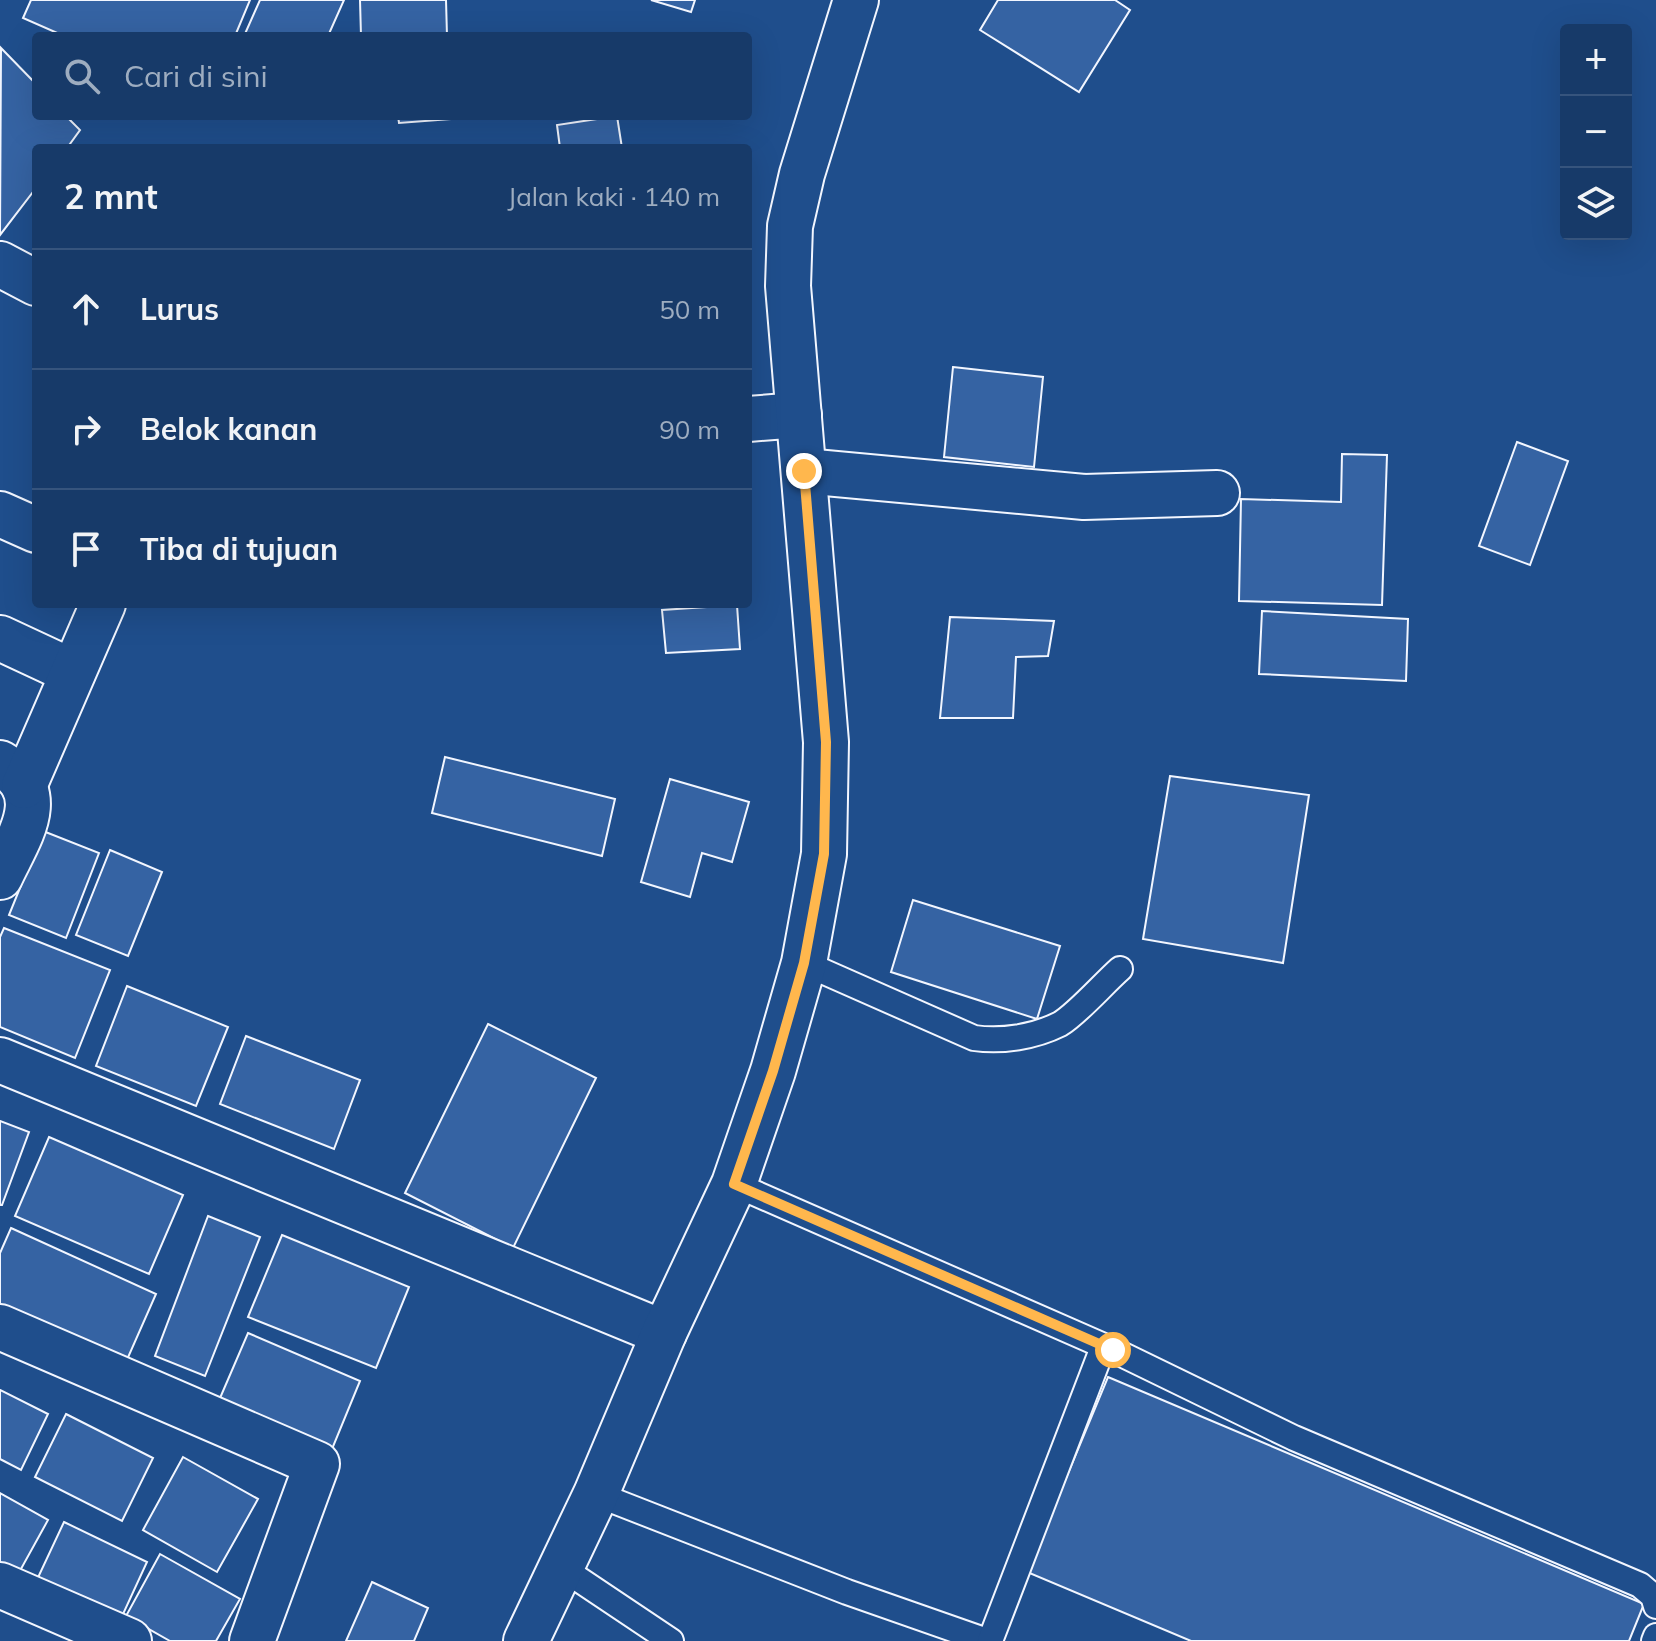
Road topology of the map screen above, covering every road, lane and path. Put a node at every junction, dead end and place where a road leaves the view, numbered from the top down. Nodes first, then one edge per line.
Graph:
1 (856, 0) edge
2 (0, 264) edge
3 (32, 281) edge
4 (799, 415) junction
5 (752, 419) edge
6 (804, 471) junction
7 (1217, 493) dead end
8 (0, 514) edge
9 (32, 528) edge
10 (101, 608) edge
11 (0, 638) edge
12 (73, 672) junction
13 (12, 774) edge
14 (0, 877) edge
15 (804, 963) junction
16 (1120, 969) dead end
17 (0, 1060) edge
18 (734, 1184) junction
19 (0, 1327) edge
20 (664, 1333) junction
21 (1103, 1347) junction
22 (596, 1494) junction
23 (562, 1568) junction
24 (0, 1585) edge
25 (1656, 1606) edge
26 (129, 1641) edge
27 (252, 1641) edge
28 (526, 1641) edge
29 (671, 1641) edge
30 (989, 1641) edge

1 - 4 street
2 - 3 street
4 - 5 street
4 - 6 street
6 - 7 street
6 - 15 street
8 - 9 street
10 - 12 street
11 - 12 street
12 - 13 street
13 - 14 street
15 - 16 lane
15 - 18 street
17 - 20 street
18 - 20 street
18 - 21 lane
19 - 27 street
20 - 22 street
21 - 25 lane
21 - 30 lane
22 - 23 street
22 - 30 lane
23 - 28 street
23 - 29 lane
24 - 26 street

